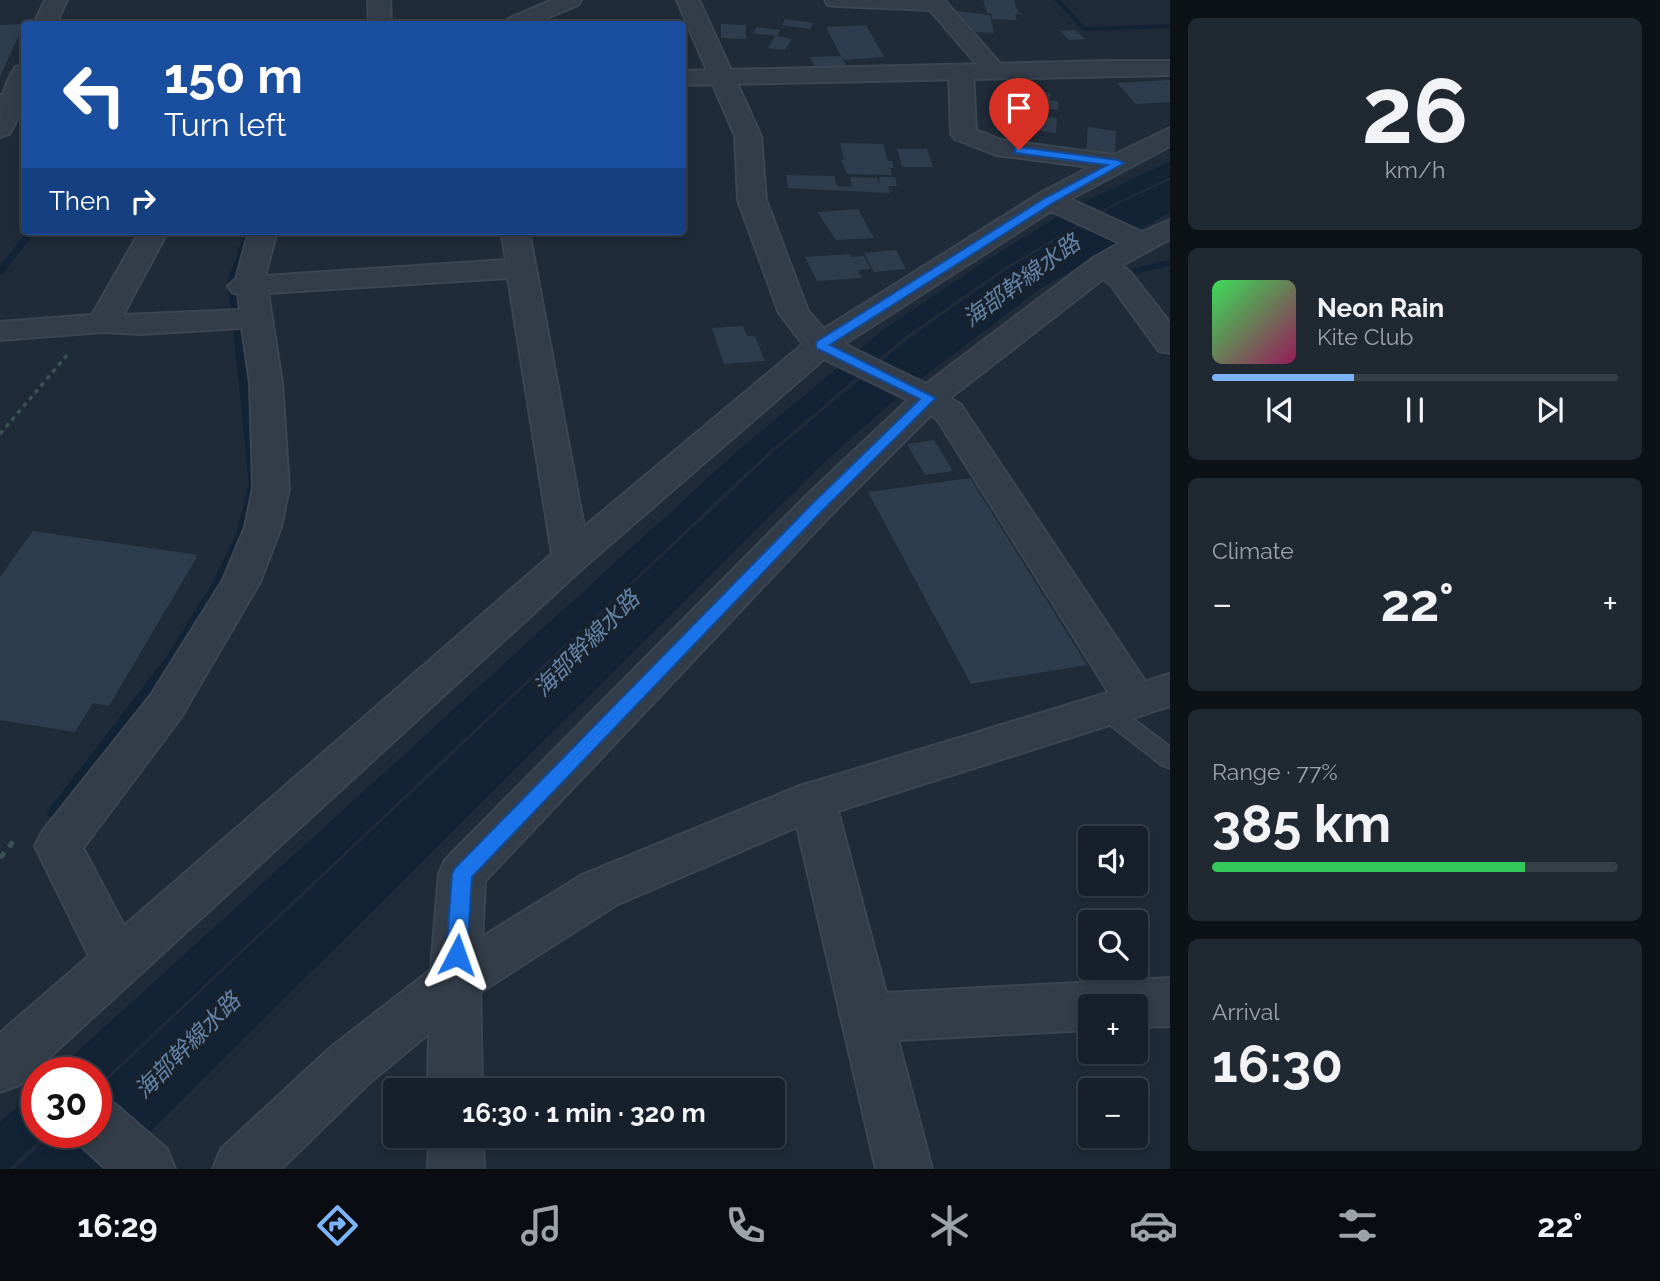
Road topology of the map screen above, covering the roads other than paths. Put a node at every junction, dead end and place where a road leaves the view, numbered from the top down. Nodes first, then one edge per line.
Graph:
1 (56, 0) edge
2 (379, 0) edge
3 (688, 0) edge
4 (836, 0) edge
5 (581, 2) edge
6 (47, 21) edge
7 (380, 21) edge
8 (525, 21) edge
9 (554, 21) edge
10 (1170, 68) edge
11 (977, 71) junction
12 (686, 78) edge
13 (723, 78) junction
14 (21, 79) edge
15 (12, 101) edge
16 (0, 129) edge
17 (1170, 136) edge
18 (1118, 163) junction
19 (1052, 202) junction
20 (1170, 228) edge
21 (152, 235) edge
22 (262, 235) edge
23 (516, 235) edge
24 (1136, 240) junction
25 (1103, 264) junction
26 (522, 268) junction
27 (250, 296) junction
28 (98, 323) junction
29 (0, 331) edge
30 (1170, 344) edge
31 (828, 349) junction
32 (921, 394) junction
33 (571, 558) junction
34 (1138, 701) edge
35 (1170, 759) edge
36 (813, 800) junction
37 (117, 962) junction
38 (455, 981) junction
39 (1170, 1002) edge
40 (866, 1018) junction
41 (20, 1061) edge
42 (455, 1078) edge
43 (112, 1138) edge
44 (456, 1148) edge
45 (141, 1164) edge
46 (241, 1169) edge
47 (456, 1169) edge
48 (904, 1169) edge

1 - 6 street
2 - 7 street
3 - 13 street
4 - 11 street
5 - 8 street
5 - 9 street
10 - 11 street
11 - 13 street
11 - 18 street
12 - 13 street
13 - 31 street
14 - 15 street
15 - 16 street
17 - 18 street
18 - 19 street
19 - 24 street
19 - 31 street
20 - 24 street
21 - 28 street
22 - 27 street
23 - 26 street
24 - 25 street
25 - 30 street
25 - 32 street
26 - 27 street
26 - 33 street
27 - 28 street
27 - 37 street
28 - 29 street
31 - 32 street
31 - 33 street
32 - 34 street
32 - 38 street
33 - 37 street
34 - 35 lane
34 - 36 street
36 - 38 street
36 - 40 street
37 - 41 street
38 - 42 street
38 - 46 street
39 - 40 street
40 - 48 street
43 - 45 street
44 - 47 street

